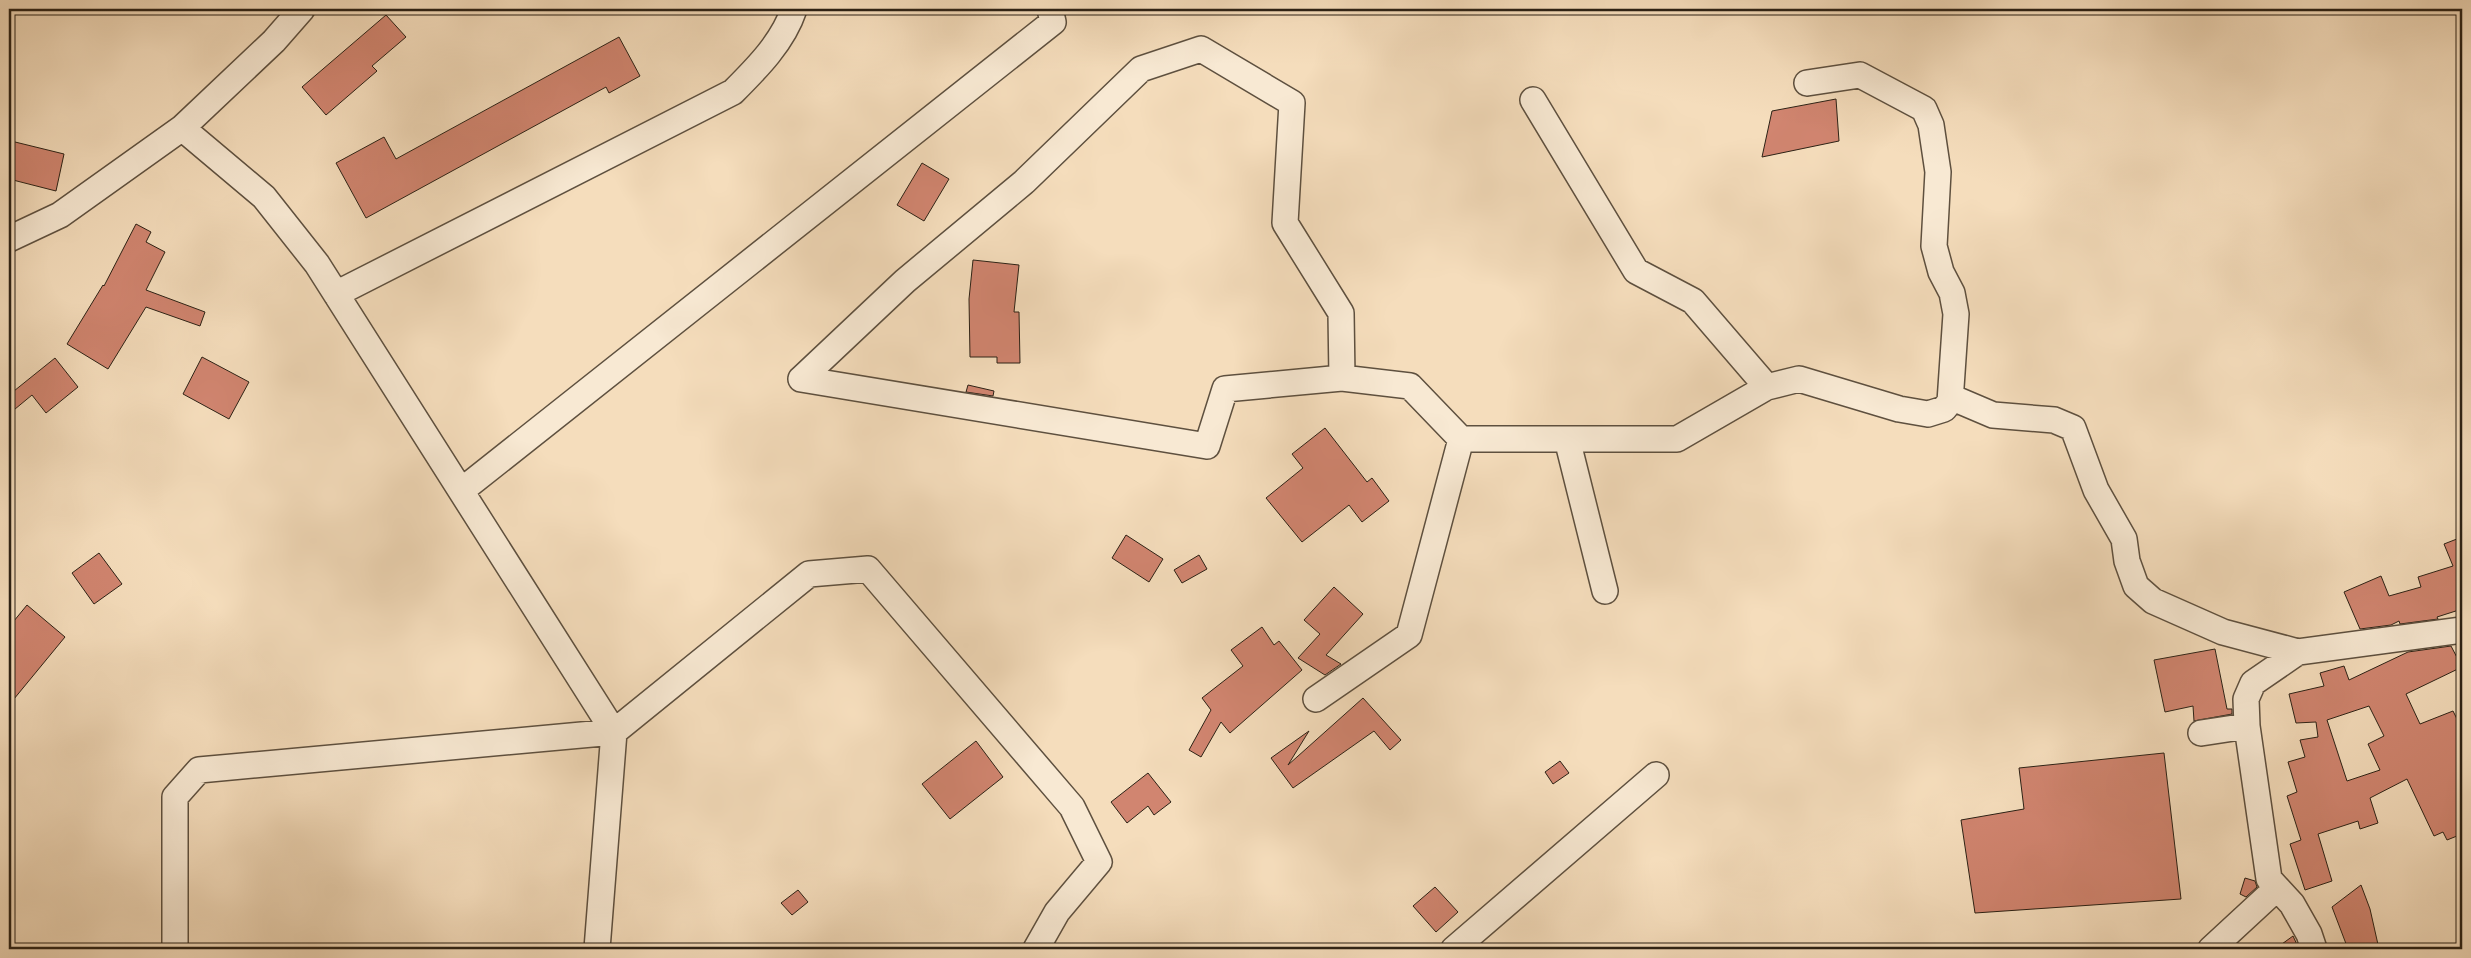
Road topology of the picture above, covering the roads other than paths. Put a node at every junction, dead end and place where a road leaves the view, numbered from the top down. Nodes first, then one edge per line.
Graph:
1 (302, 9) edge
2 (794, 9) edge
3 (1050, 9) edge
4 (1807, 83) dead end
5 (1533, 100) dead end
6 (182, 128) junction
7 (9, 239) edge
8 (336, 294) junction
9 (1342, 378) junction
10 (1767, 386) junction
11 (1950, 402) junction
12 (1461, 439) junction
13 (1567, 439) junction
14 (461, 491) junction
15 (1605, 591) dead end
16 (2462, 630) edge
17 (2298, 652) junction
18 (1316, 698) dead end
19 (2247, 726) junction
20 (614, 732) junction
21 (2201, 733) dead end
22 (1656, 775) dead end
23 (2277, 888) junction
24 (176, 949) edge
25 (597, 949) edge
26 (1036, 949) edge
27 (1454, 949) edge
28 (2210, 949) edge
29 (2314, 949) edge

1 - 6 street
2 - 8 street
3 - 14 street
4 - 11 street
5 - 10 street
6 - 7 street
6 - 8 street
8 - 14 street
9 - 9 street
9 - 12 street
10 - 11 street
10 - 13 street
11 - 17 street
12 - 13 street
12 - 18 street
13 - 15 street
14 - 20 street
16 - 17 street
17 - 19 street
19 - 21 street
19 - 23 street
20 - 24 street
20 - 25 street
20 - 26 street
22 - 27 street
23 - 28 street
23 - 29 street

